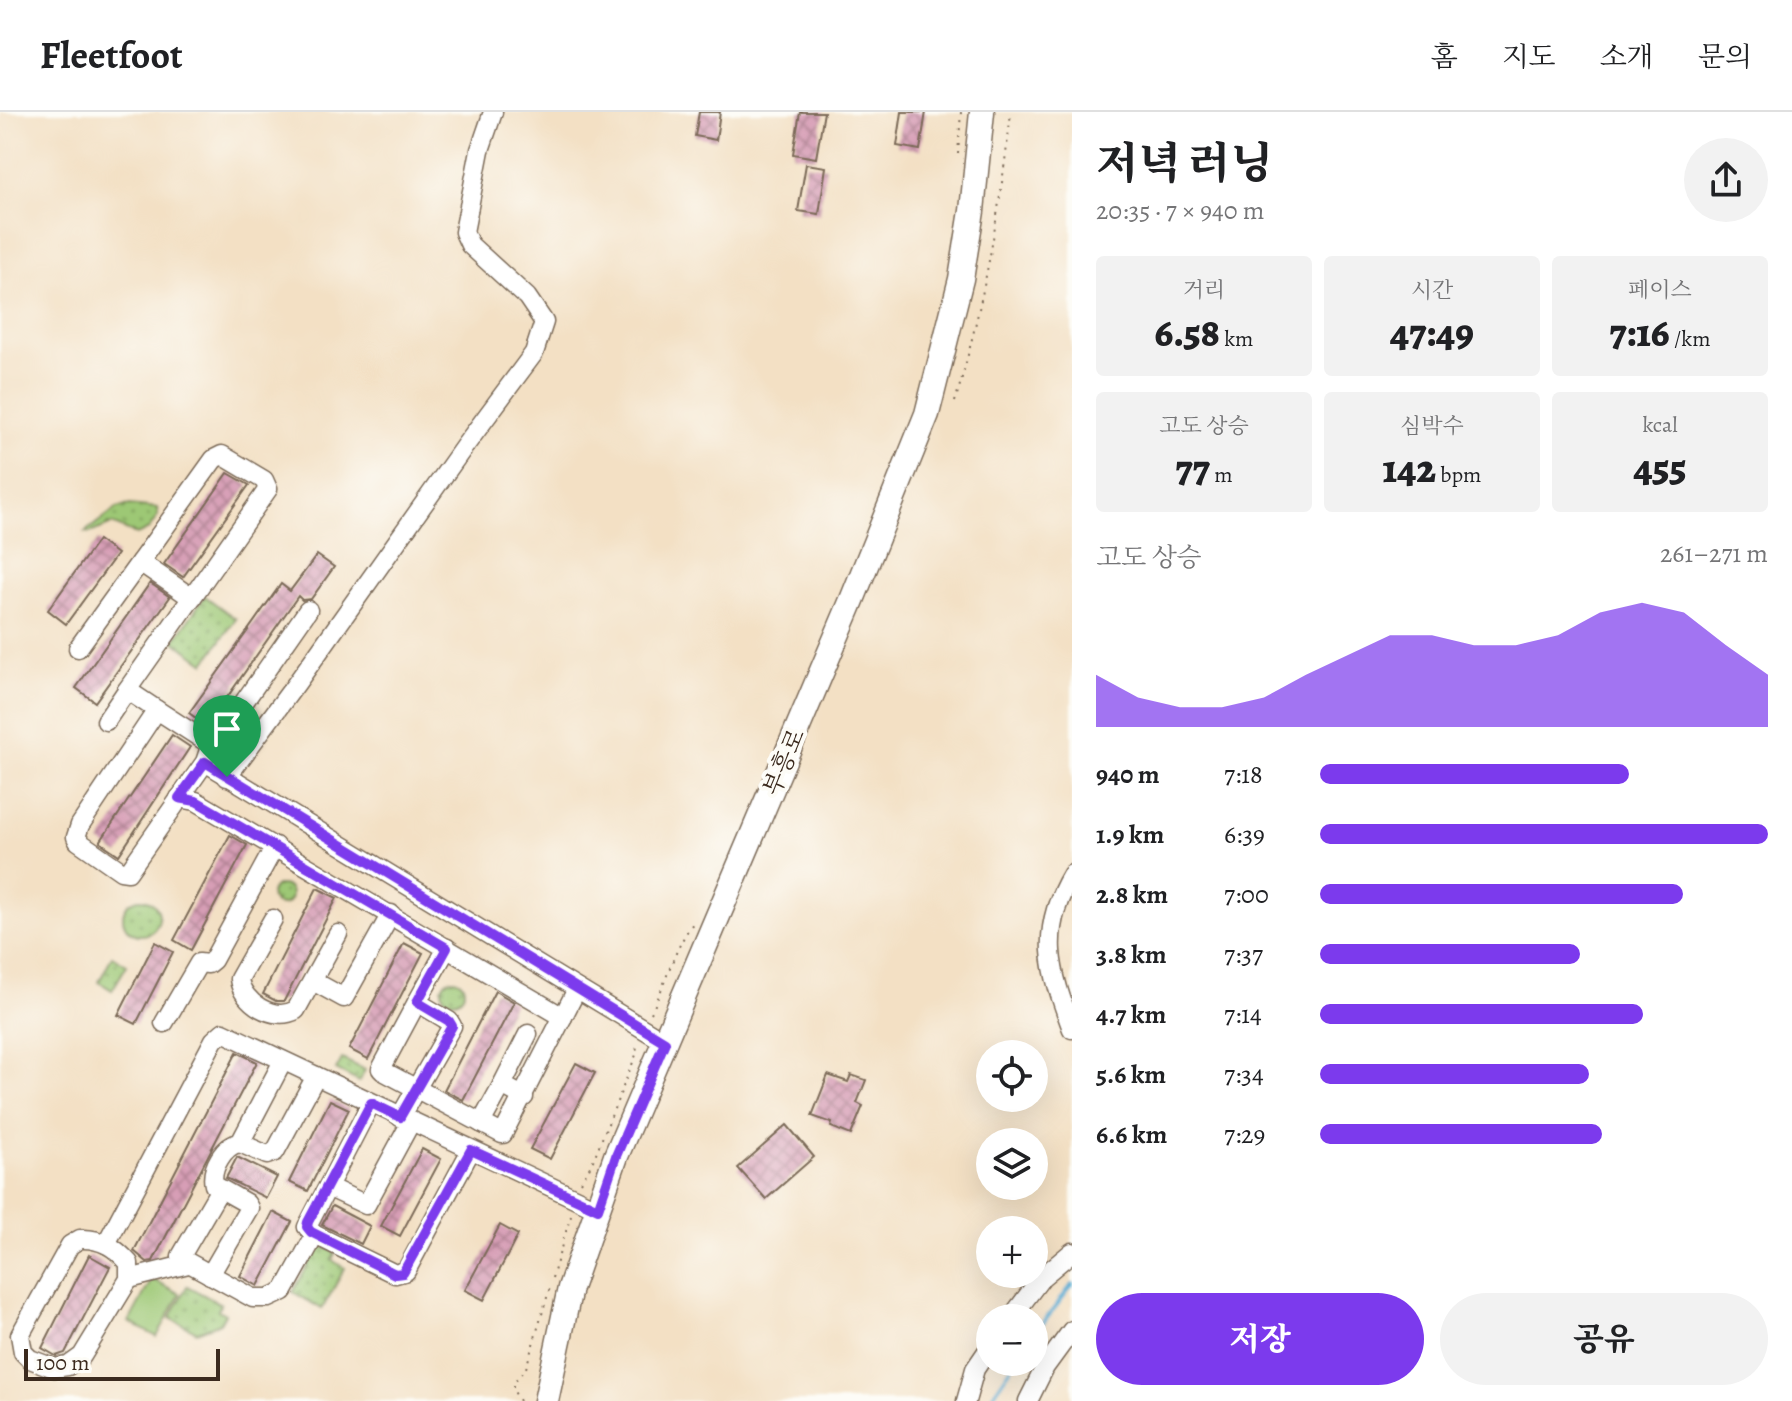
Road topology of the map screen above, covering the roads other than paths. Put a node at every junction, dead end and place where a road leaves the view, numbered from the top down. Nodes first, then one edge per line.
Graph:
1 (493, 112) edge
2 (982, 112) edge
3 (140, 562) junction
4 (192, 598) junction
5 (308, 610) dead end
6 (78, 648) dead end
7 (127, 690) junction
8 (157, 710) junction
9 (106, 721) dead end
10 (208, 743) junction
11 (205, 762) junction
12 (227, 777) junction
13 (179, 798) junction
14 (275, 846) junction
15 (1072, 874) edge
16 (391, 914) junction
17 (273, 919) dead end
18 (338, 934) dead end
19 (447, 948) junction
20 (210, 964) junction
21 (239, 979) junction
22 (313, 981) junction
23 (577, 989) junction
24 (417, 1002) junction
25 (563, 1017) junction
26 (164, 1023) dead end
27 (1072, 1029) edge
28 (528, 1034) dead end
29 (665, 1042) junction
30 (283, 1061) junction
31 (316, 1076) junction
32 (502, 1085) junction
33 (416, 1088) junction
34 (524, 1097) junction
35 (371, 1103) junction
36 (405, 1120) junction
37 (481, 1123) junction
38 (240, 1143) junction
39 (471, 1150) junction
40 (328, 1187) junction
41 (220, 1189) junction
42 (587, 1204) junction
43 (315, 1235) junction
44 (106, 1244) junction
45 (1072, 1252) edge
46 (188, 1264) junction
47 (210, 1275) junction
48 (129, 1279) junction
49 (1022, 1304) edge
50 (1072, 1330) edge
51 (976, 1368) edge
52 (546, 1401) edge
53 (966, 1401) edge
54 (1028, 1401) edge

1 - 12 street
2 - 29 main road, 부흥로
3 - 4 street
3 - 4 street
3 - 6 street
4 - 7 street
5 - 10 street
7 - 8 street
7 - 9 street
8 - 10 street
8 - 13 street
10 - 11 street
11 - 12 street
11 - 13 street
12 - 23 street
13 - 14 street
14 - 16 street
14 - 20 street
15 - 27 street
16 - 19 street
16 - 22 street
17 - 21 street
18 - 22 street
19 - 24 street
19 - 25 street
20 - 21 street
20 - 26 street
21 - 22 street
23 - 25 street
23 - 29 street
24 - 33 street
24 - 33 street
25 - 34 street
28 - 32 street
29 - 42 main road, 부흥로
30 - 31 street
30 - 38 street
30 - 44 street
31 - 35 street
31 - 38 street
32 - 34 street
32 - 37 street
33 - 36 street
33 - 37 street
34 - 37 street
35 - 36 street
35 - 40 street
36 - 39 street
36 - 40 street
38 - 41 street
39 - 42 street
39 - 43 street
40 - 43 street
41 - 46 street
41 - 47 street
42 - 52 main road, 부흥로
43 - 47 street
44 - 48 street
44 - 48 street
45 - 49 street
46 - 47 street
46 - 48 street
50 - 54 street
51 - 53 street

